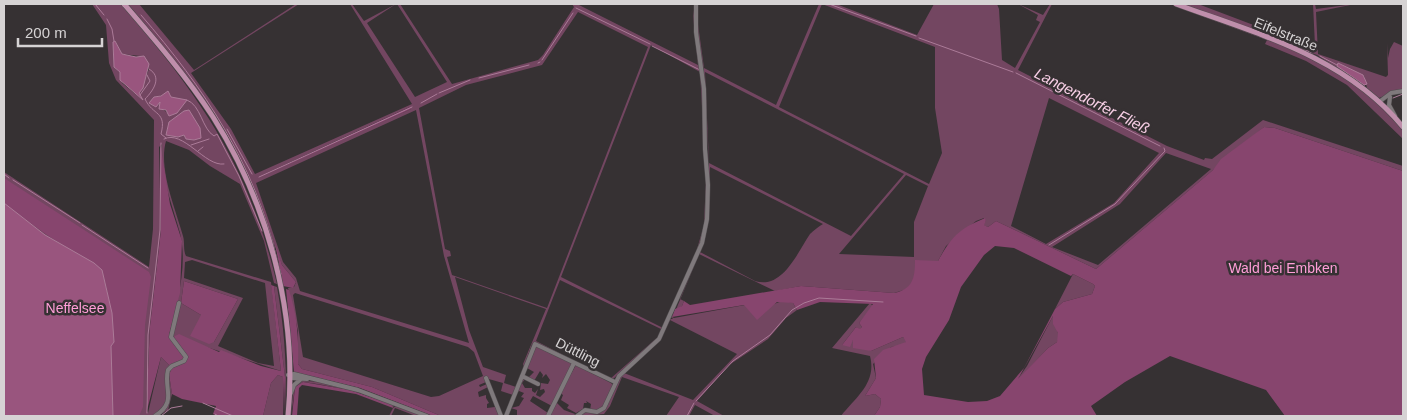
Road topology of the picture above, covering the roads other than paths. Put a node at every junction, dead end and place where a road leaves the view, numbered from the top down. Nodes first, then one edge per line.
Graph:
1 (124, 4) edge
2 (696, 4) edge
3 (1176, 4) edge
4 (1403, 91) edge
5 (1394, 92) junction
6 (1390, 96) junction
7 (1381, 103) junction
8 (1397, 120) junction
9 (1403, 127) edge
10 (179, 303) dead end
11 (574, 363) junction
12 (290, 376) junction
13 (522, 376) junction
14 (486, 378) dead end
15 (305, 379) junction
16 (615, 382) junction
17 (538, 384) dead end
18 (291, 394) junction
19 (155, 416) edge
20 (288, 416) edge
21 (427, 416) edge
22 (501, 416) edge
23 (506, 416) edge
24 (548, 416) edge
25 (577, 416) edge

1 - 12 main road
2 - 16 street
3 - 7 main road, Eifelstraße
4 - 5 street
5 - 6 street
5 - 7 street
6 - 7 street
6 - 8 street
7 - 8 main road, Eifelstraße
8 - 9 main road, Eifelstraße
10 - 19 street
11 - 13 street, Düttling
11 - 16 street, Düttling
11 - 24 street
12 - 15 street
12 - 18 main road
12 - 20 main road
13 - 17 street
13 - 23 street, Düttling
14 - 22 street
15 - 18 street
15 - 21 street
16 - 25 street
18 - 20 main road

